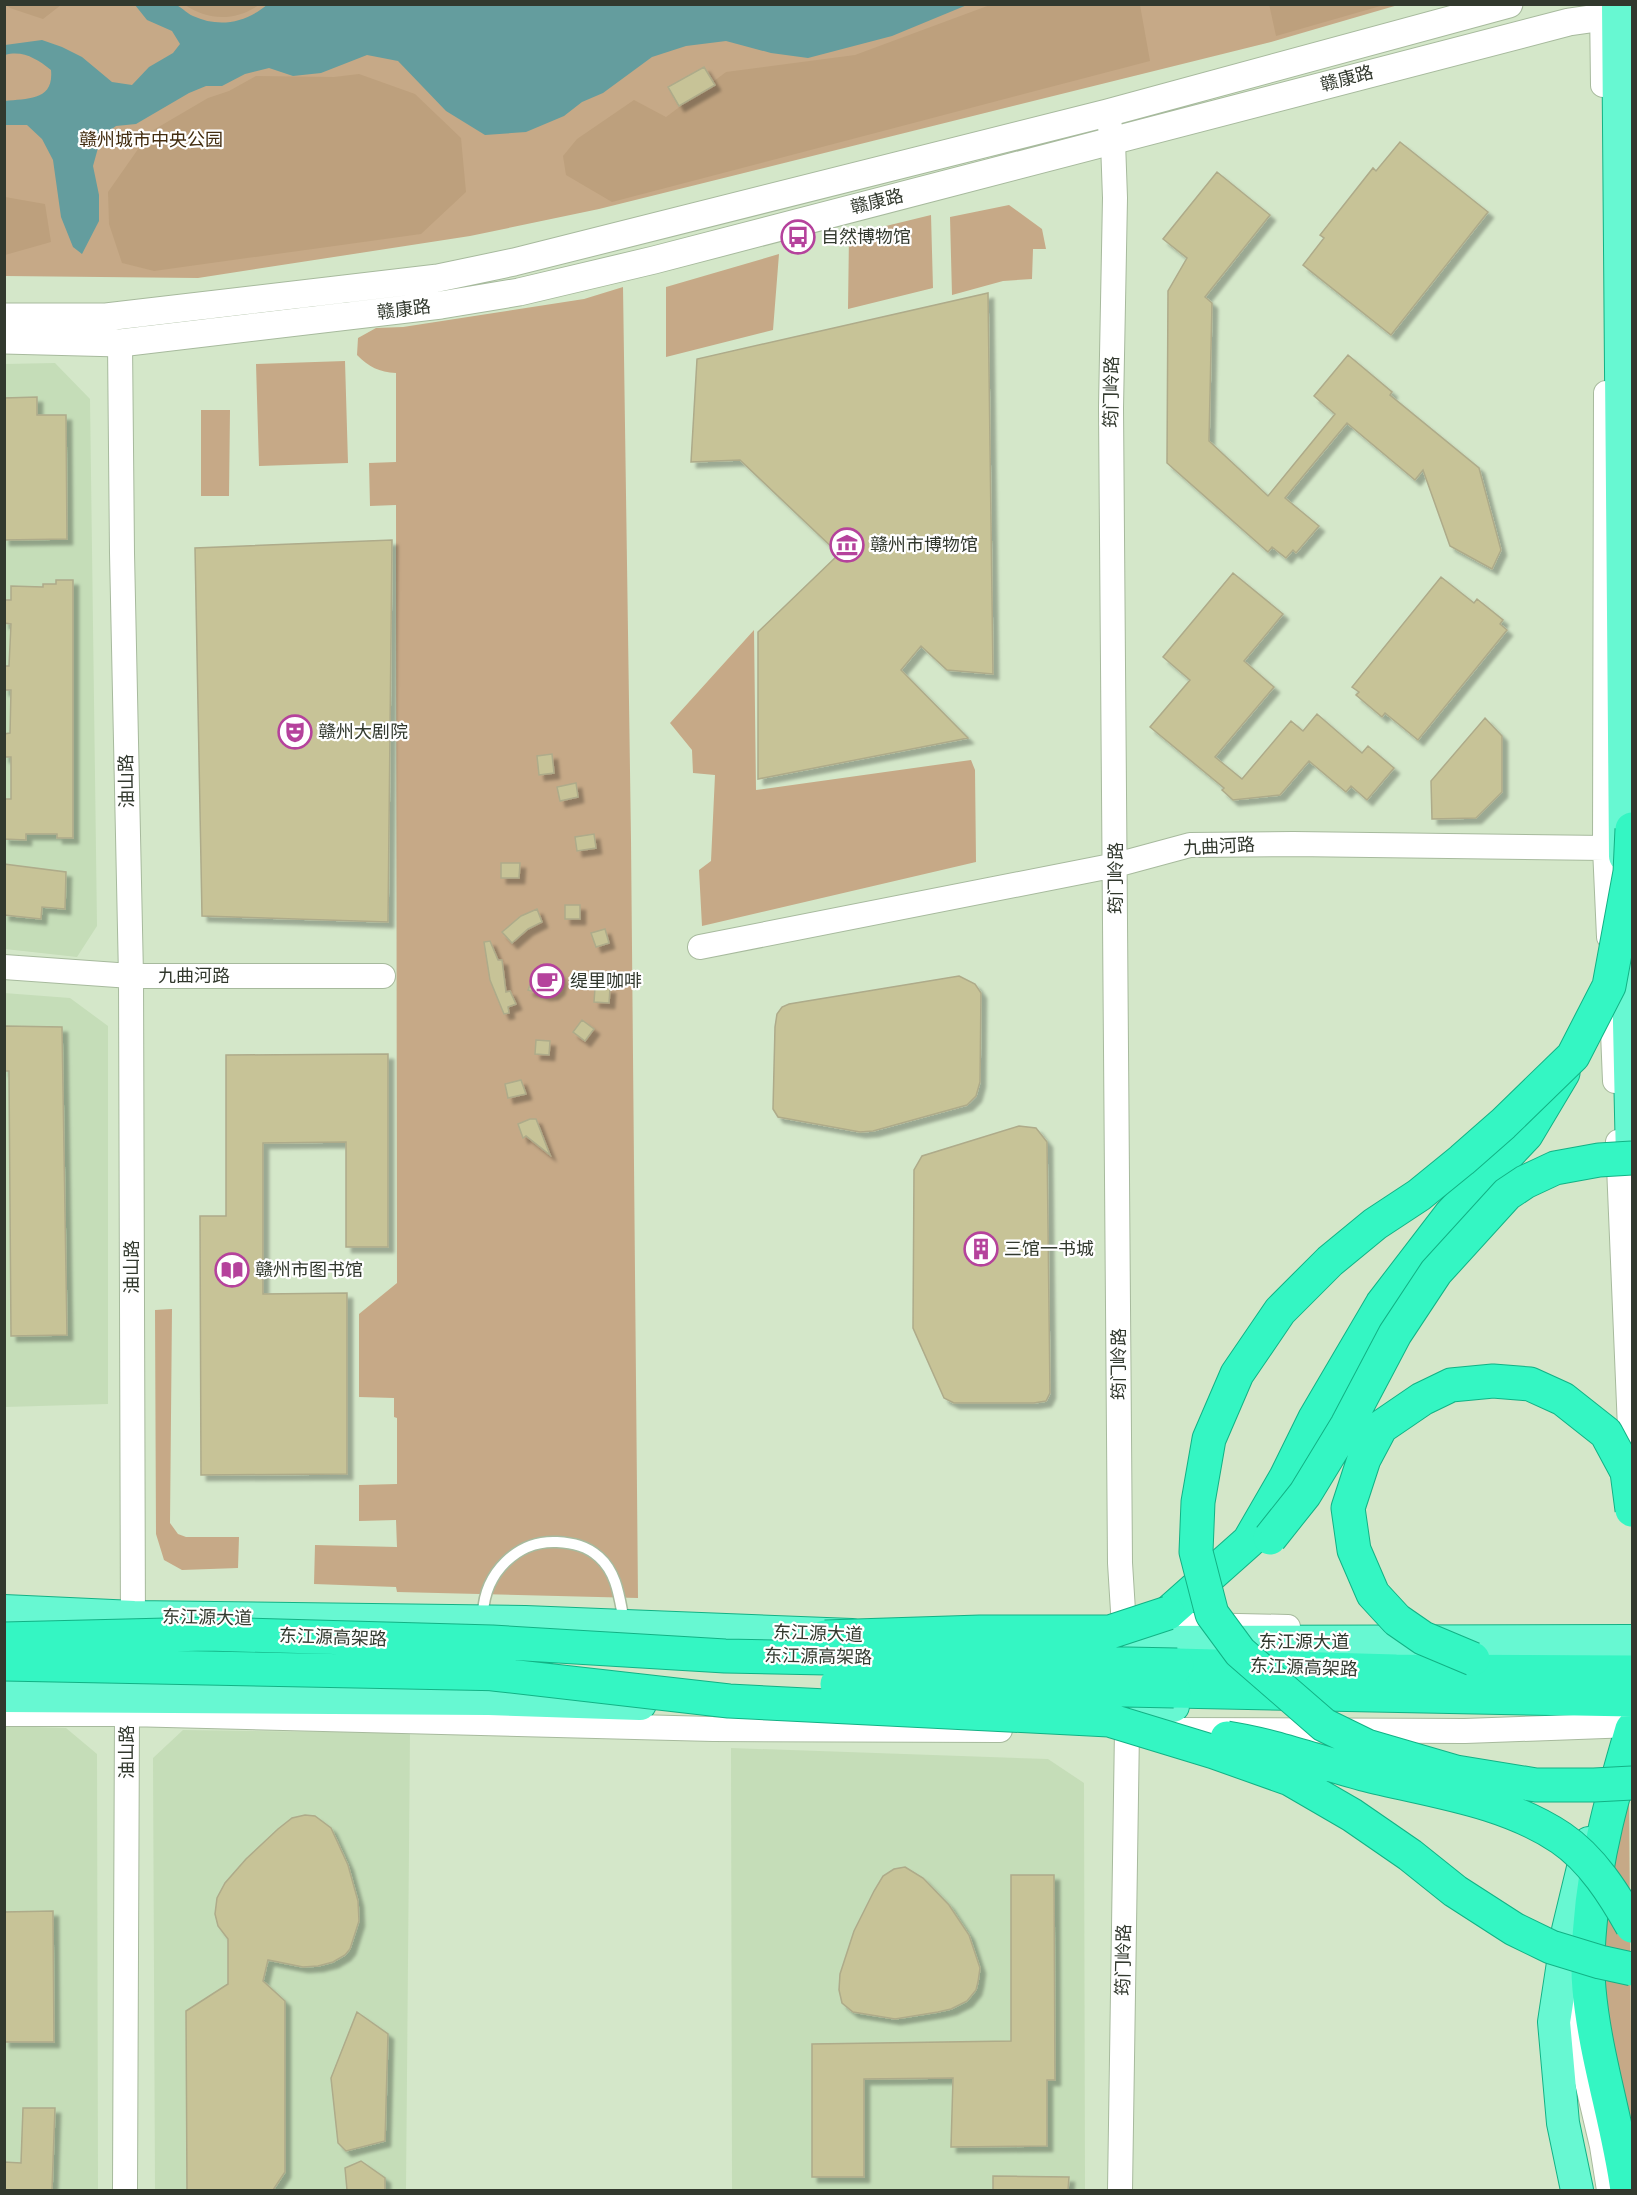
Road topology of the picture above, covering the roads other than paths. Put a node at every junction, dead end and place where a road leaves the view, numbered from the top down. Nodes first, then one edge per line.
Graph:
1 (1509, 4) edge
2 (1614, 11) edge
3 (1107, 113) junction
4 (1113, 142) junction
5 (4, 317) edge
6 (4, 340) edge
7 (120, 343) junction
8 (1632, 829) edge
9 (1605, 848) junction
10 (1116, 865) junction
11 (700, 947) dead end
12 (4, 967) edge
13 (131, 976) junction
14 (383, 976) dead end
15 (1573, 1056) junction
16 (1632, 1158) edge
17 (1632, 1479) edge
18 (1632, 1510) edge
19 (4, 1600) edge
20 (4, 1611) edge
21 (134, 1611) junction
22 (1168, 1613) junction
23 (623, 1616) junction
24 (1632, 1626) edge
25 (4, 1627) edge
26 (487, 1628) junction
27 (1124, 1633) junction
28 (207, 1634) junction
29 (4, 1640) edge
30 (1632, 1641) edge
31 (4, 1664) edge
32 (213, 1667) junction
33 (1623, 1672) edge
34 (484, 1673) junction
35 (4, 1677) edge
36 (4, 1696) edge
37 (1632, 1700) edge
38 (128, 1705) junction
39 (1632, 1708) edge
40 (4, 1714) edge
41 (1118, 1725) junction
42 (1632, 1727) edge
43 (1619, 1786) edge
44 (1632, 1926) edge
45 (1632, 1969) edge
46 (125, 2190) edge
47 (1120, 2190) edge
48 (1577, 2190) edge
49 (1609, 2190) edge
50 (1627, 2190) edge

1 - 3 main road, 赣康路
2 - 4 main road, 赣康路
2 - 9 street
2 - 16 main road
3 - 4 street, 筠门岭路
3 - 5 main road, 赣康路
4 - 7 main road, 赣康路
4 - 10 street, 筠门岭路
6 - 7 main road, 赣康路
7 - 13 street, 油山路
8 - 15 highway, bridge
9 - 10 street, 九曲河路
9 - 17 street
10 - 11 street, 九曲河路
10 - 27 street, 筠门岭路
12 - 13 street, 九曲河路
13 - 14 street, 九曲河路
13 - 21 street, 油山路
15 - 22 highway, bridge
15 - 43 highway, bridge
16 - 22 highway, bridge
18 - 33 highway, bridge
19 - 21 street
20 - 21 main road, 东江源大道
21 - 26 street
21 - 27 main road, 东江源大道
21 - 38 street, 油山路
22 - 26 highway, bridge
23 - 26 street
23 - 26 lane
23 - 27 street
24 - 27 street
25 - 28 highway, bridge
26 - 28 highway, 东江源高架路, bridge
26 - 33 highway, 东江源高架路, bridge
27 - 30 main road, 东江源大道
28 - 29 highway, 东江源高架路, bridge
31 - 32 highway, 东江源高架路, bridge
32 - 34 highway, 东江源高架路, bridge
32 - 35 highway, bridge
34 - 37 highway, 东江源高架路, bridge
34 - 41 highway, bridge
36 - 38 main road
38 - 39 main road
38 - 40 street
38 - 41 street
38 - 46 street, 油山路
41 - 42 street
41 - 44 highway, bridge
41 - 45 highway, bridge
41 - 47 street, 筠门岭路
42 - 43 street
42 - 50 highway
43 - 48 main road
43 - 49 street

